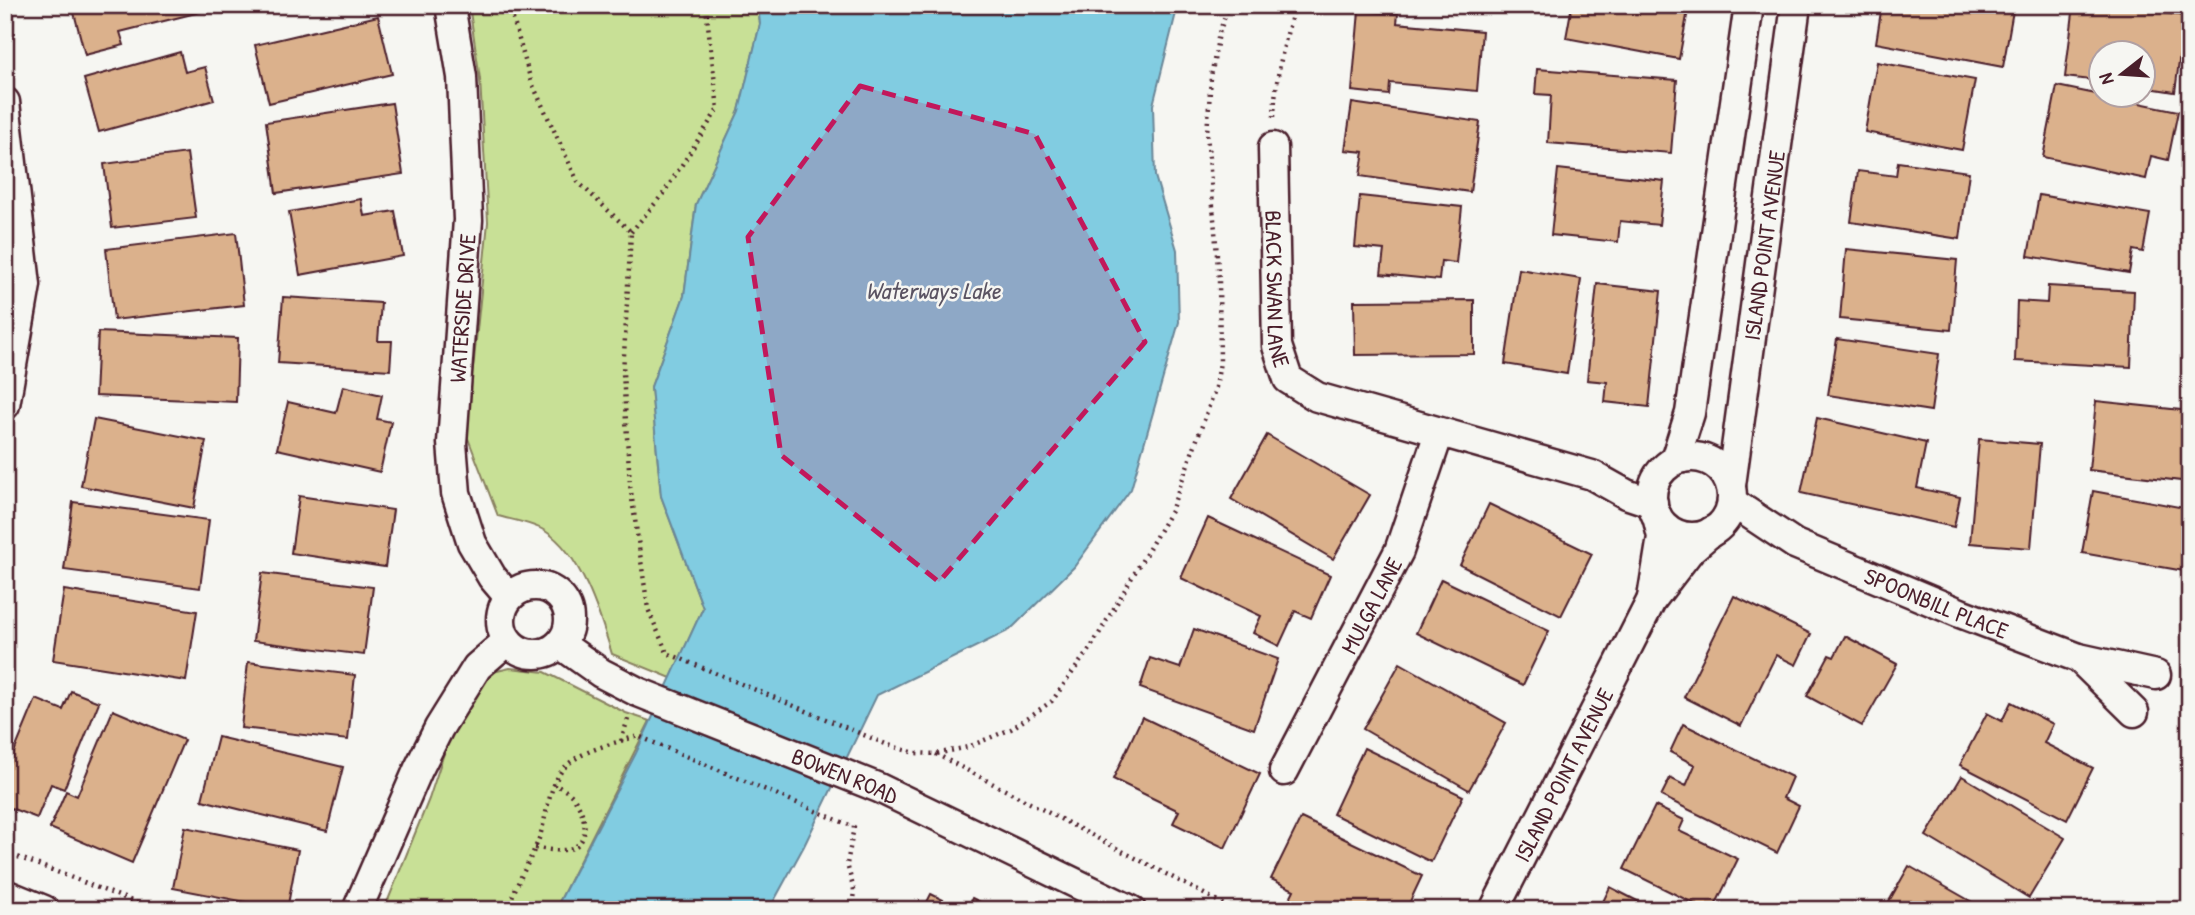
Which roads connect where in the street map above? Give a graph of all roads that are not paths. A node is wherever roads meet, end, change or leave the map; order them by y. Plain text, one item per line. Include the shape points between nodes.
1 (450, 5) edge
2 (1749, 5) edge
3 (1796, 5) edge
4 (1739, 75) junction
5 (1786, 82) junction
6 (5, 102) edge
7 (1273, 147) road end
8 (7, 388) edge
9 (1440, 433) junction
10 (1661, 489) junction
11 (1731, 494) junction
12 (1715, 529) junction
13 (1796, 544) junction
14 (509, 597) junction
15 (1651, 600) junction
16 (507, 641) junction
17 (561, 644) junction
18 (2079, 658) junction
19 (2157, 675) dead end
20 (2134, 712) dead end
21 (1284, 771) dead end
22 (5, 894) edge
23 (44, 910) edge
24 (357, 910) edge
25 (1131, 910) edge
26 (1494, 910) edge

1 - 14 street, WATERSIDE DRIVE via 462,78 468,220 452,443 456,493 472,543
2 - 4 street, ISLAND POINT AVENUE
3 - 5 street, ISLAND POINT AVENUE
4 - 5 street
4 - 10 street, ISLAND POINT AVENUE via 1690,413
5 - 11 street, ISLAND POINT AVENUE
6 - 8 street via 26,285
7 - 9 street, BLACK SWAN LANE via 1277,346 1288,379 1317,397
9 - 10 street, BLACK SWAN LANE
9 - 21 street, MULGA LANE via 1399,551
10 - 11 street via 1688,456 1715,463 1725,473
10 - 12 street via 1664,524 1682,535 1702,535
10 - 15 street, ISLAND POINT AVENUE via 1662,537
11 - 12 street via 1730,512
11 - 13 street, SPOONBILL PLACE
12 - 13 street, SPOONBILL PLACE
12 - 15 street, ISLAND POINT AVENUE via 1691,550
13 - 18 street, SPOONBILL PLACE
14 - 16 street via 500,618
14 - 17 street via 518,590 542,586 562,599 570,622
15 - 26 street, ISLAND POINT AVENUE
16 - 17 street via 523,653 535,655
16 - 24 street via 477,667 439,728
17 - 25 street, BOWEN ROAD via 634,703 879,788
18 - 19 street, SPOONBILL PLACE
18 - 20 street, SPOONBILL PLACE
22 - 23 street

